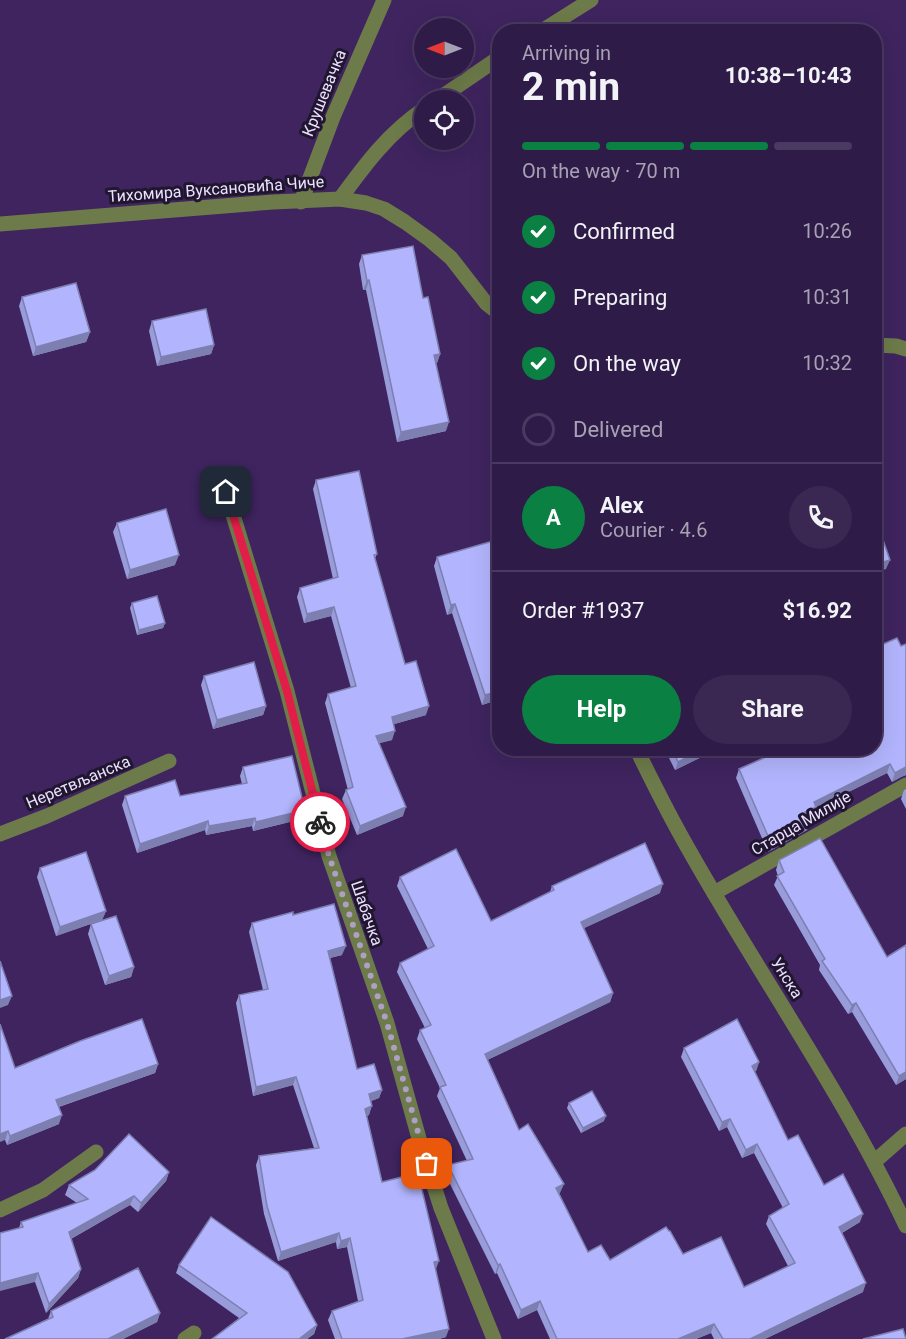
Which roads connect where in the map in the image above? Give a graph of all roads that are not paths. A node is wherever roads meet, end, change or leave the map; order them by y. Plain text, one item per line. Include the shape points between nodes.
1 (384, 0) edge
2 (591, 0) edge
3 (553, 24) edge
4 (492, 62) edge
5 (452, 90) edge
6 (414, 117) edge
7 (340, 199) junction
8 (301, 202) junction
9 (0, 224) edge
10 (492, 308) edge
11 (882, 345) edge
12 (906, 349) edge
13 (226, 492) dead end
14 (640, 756) edge
15 (169, 762) dead end
16 (906, 785) edge
17 (0, 834) edge
18 (714, 893) junction
19 (906, 1134) edge
20 (96, 1152) dead end
21 (874, 1162) junction
22 (0, 1210) edge
23 (906, 1226) edge
24 (494, 1339) edge

1 - 8 street, Крушевачка
2 - 3 street
4 - 5 street
6 - 7 street via 369,159
7 - 8 street, Тихомира Вуксановића Чиче
7 - 10 street, Тихомира Вуксановића Чиче via 384,209 405,222 451,258
8 - 9 street, Тихомира Вуксановића Чиче
11 - 12 street
13 - 24 street, Шабачка via 287,691 329,856 387,1023 441,1208
14 - 18 street, Унска
15 - 17 street, Неретвљанска
16 - 18 street, Старца Милије
18 - 21 street, Унска
19 - 21 street
20 - 22 street via 43,1190
21 - 23 street, Унска

